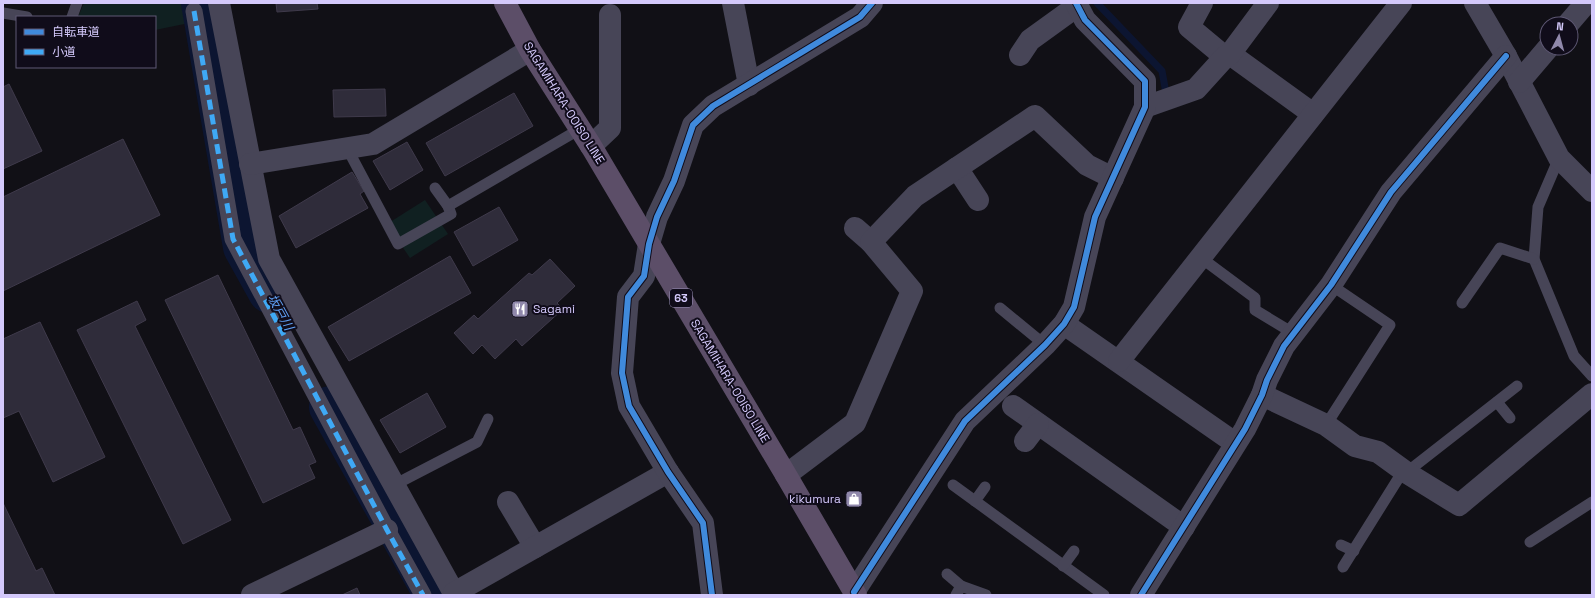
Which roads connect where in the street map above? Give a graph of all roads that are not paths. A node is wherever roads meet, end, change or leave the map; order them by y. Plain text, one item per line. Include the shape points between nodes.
1 (77, 3) edge
2 (219, 3) edge
3 (505, 3) edge
4 (733, 3) edge
5 (872, 3) edge
6 (1202, 3) edge
7 (1268, 3) edge
8 (1401, 3) edge
9 (1586, 3) edge
10 (1076, 4) edge
11 (1478, 4) edge
12 (194, 11) dead end
13 (3, 13) edge
14 (610, 15) dead end
15 (20, 16) edge
16 (72, 16) edge
17 (1575, 16) edge
18 (530, 50) junction
19 (1020, 55) dead end
20 (1227, 55) junction
21 (1506, 56) junction
22 (1541, 56) edge
23 (1518, 82) junction
24 (749, 85) junction
25 (1145, 107) junction
26 (1313, 114) junction
27 (586, 138) junction
28 (347, 148) junction
29 (1559, 158) junction
30 (250, 164) junction
31 (957, 168) junction
32 (1113, 178) junction
33 (435, 188) dead end
34 (1592, 192) edge
35 (978, 200) dead end
36 (448, 206) junction
37 (649, 244) junction
38 (1200, 257) junction
39 (1534, 259) junction
40 (1331, 285) junction
41 (1462, 303) dead end
42 (1000, 308) dead end
43 (1064, 324) junction
44 (1293, 333) junction
45 (1045, 345) junction
46 (1119, 361) junction
47 (1592, 376) edge
48 (1517, 386) dead end
49 (1592, 394) edge
50 (1262, 395) junction
51 (1498, 402) junction
52 (1013, 406) dead end
53 (1510, 418) dead end
54 (488, 419) dead end
55 (1326, 425) junction
56 (1235, 443) junction
57 (668, 472) junction
58 (1408, 473) junction
59 (786, 474) junction
60 (394, 485) junction
61 (953, 485) dead end
62 (985, 487) dead end
63 (975, 501) junction
64 (508, 502) dead end
65 (1592, 502) edge
66 (1184, 527) junction
67 (387, 530) junction
68 (1530, 542) dead end
69 (1340, 545) dead end
70 (535, 547) junction
71 (1074, 551) dead end
72 (1354, 551) junction
73 (1063, 566) junction
74 (1343, 567) dead end
75 (946, 574) dead end
76 (959, 590) edge
77 (455, 594) edge
78 (855, 594) edge
79 (252, 595) edge
80 (424, 595) edge
81 (712, 595) edge
82 (986, 595) edge
83 (1104, 595) edge
84 (1141, 595) edge

1 - 16 lane
2 - 30 street
3 - 18 main road, SAGAMIHARA-OOISO LINE / 63
4 - 24 street
5 - 24 street via 860,17
6 - 20 street via 1189,27
7 - 20 street
8 - 26 street
9 - 17 street
10 - 19 street via 1030,40
10 - 25 street via 1085,20 1145,81
11 - 21 street
12 - 67 street via 233,239
13 - 15 lane
14 - 27 street via 610,128
18 - 27 main road, SAGAMIHARA-OOISO LINE / 63
18 - 28 street via 373,144
20 - 25 street via 1196,89
20 - 26 street
21 - 23 street
21 - 40 street via 1391,192 1387,210
22 - 23 street
23 - 29 street
24 - 37 street via 713,106 693,125
25 - 32 street
26 - 38 street
27 - 36 lane
27 - 37 main road, SAGAMIHARA-OOISO LINE / 63
28 - 30 street
28 - 36 lane via 398,244 451,214
29 - 34 street
29 - 39 lane via 1538,207
30 - 60 street via 269,259
31 - 32 street via 1035,116 1087,165
31 - 35 street
31 - 59 street via 863,235 912,291 855,423
32 - 43 street via 1096,217 1074,307
33 - 36 lane
37 - 57 street via 644,276 628,297 622,373 629,406
37 - 59 main road, SAGAMIHARA-OOISO LINE / 63
38 - 44 lane via 1255,298 1255,310
38 - 46 street
39 - 41 lane via 1500,248
39 - 47 lane via 1574,356
40 - 44 street
40 - 55 lane via 1390,325
42 - 45 lane
43 - 45 street
43 - 46 street
44 - 50 street via 1284,346
45 - 78 street via 965,421
46 - 56 street
48 - 51 lane
49 - 58 street via 1459,505
50 - 55 street
50 - 56 street
51 - 53 lane
51 - 58 lane
52 - 66 street via 1031,432 1105,483
54 - 60 lane via 477,442
55 - 58 street via 1355,446 1378,452
56 - 66 street
57 - 70 street
57 - 81 street via 703,523
58 - 72 lane via 1398,479
59 - 78 main road, SAGAMIHARA-OOISO LINE / 63
60 - 77 street
61 - 63 lane
62 - 63 lane
63 - 73 lane
64 - 70 street
65 - 68 lane
66 - 84 street
67 - 79 street
67 - 80 street
69 - 72 lane
70 - 77 street
71 - 73 lane
72 - 74 lane
73 - 83 lane
75 - 76 lane
76 - 82 lane

